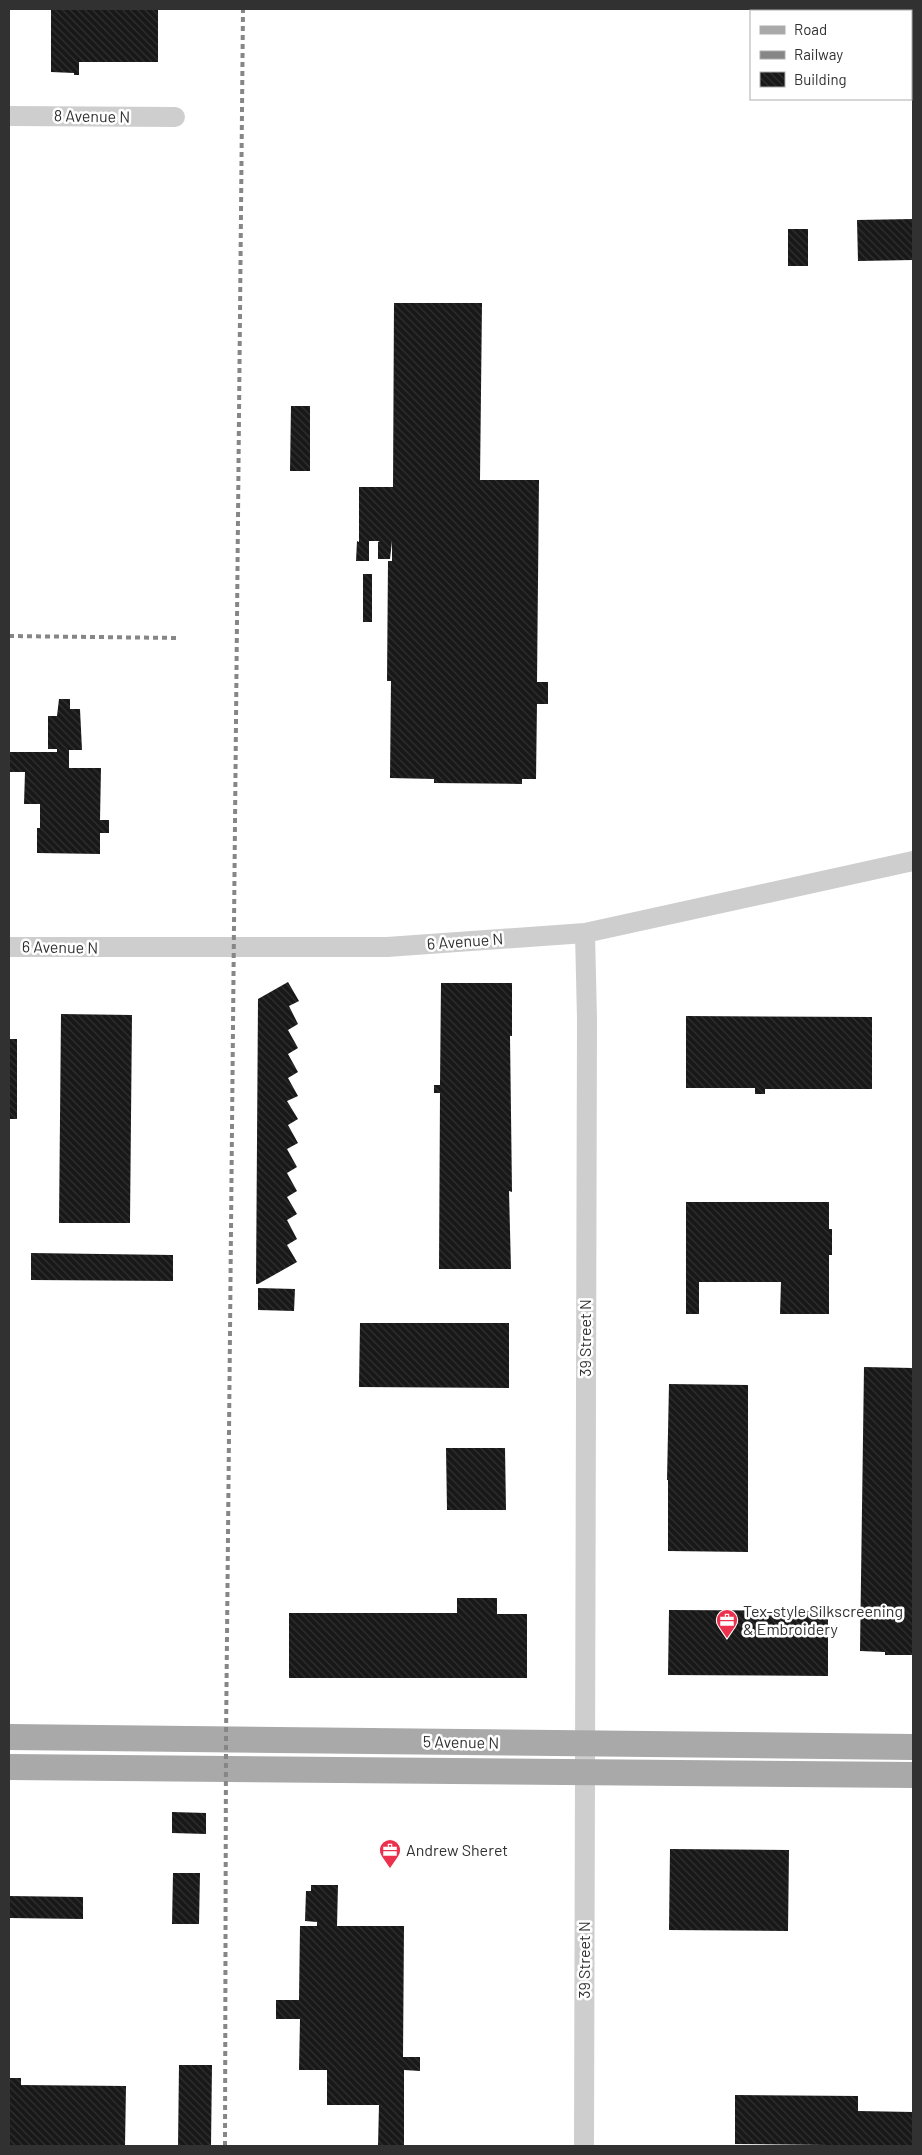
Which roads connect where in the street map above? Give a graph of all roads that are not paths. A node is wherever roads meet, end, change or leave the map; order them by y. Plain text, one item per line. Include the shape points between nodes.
1 (9, 116) edge
2 (175, 117) dead end
3 (913, 861) edge
4 (585, 933) junction
5 (9, 947) edge
6 (9, 1738) edge
7 (584, 1744) junction
8 (913, 1747) edge
9 (9, 1767) edge
10 (584, 1773) junction
11 (913, 1775) edge
12 (584, 2146) edge

1 - 2 street, 8 Avenue N
3 - 4 street, 6 Avenue N
4 - 5 street, 6 Avenue N via 387,947
4 - 7 street, 39 Street N via 588,1019
6 - 7 main road, 5 Avenue N
7 - 8 main road, 5 Avenue N
7 - 10 street, 39 Street N
9 - 10 main road, 5 Avenue N
10 - 11 main road, 5 Avenue N
10 - 12 street, 39 Street N

